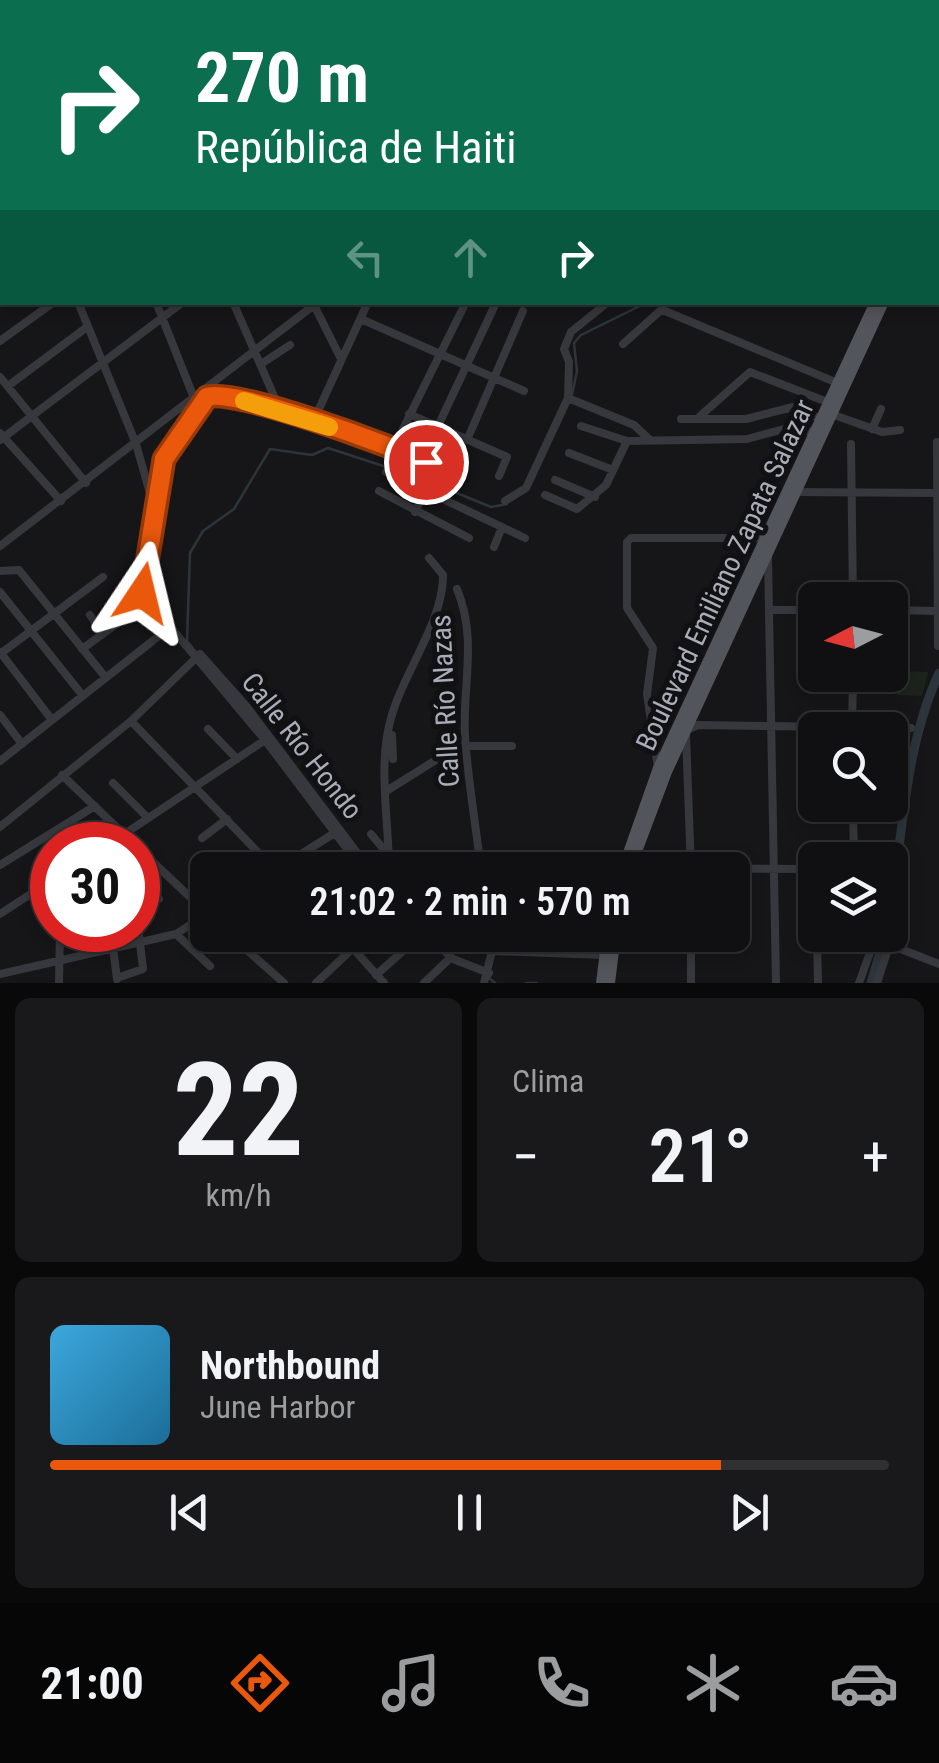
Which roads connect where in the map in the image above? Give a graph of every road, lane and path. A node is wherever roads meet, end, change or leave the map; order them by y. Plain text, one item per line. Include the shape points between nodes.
1 (50, 305) edge
2 (79, 305) edge
3 (157, 305) edge
4 (179, 305) edge
5 (233, 305) edge
6 (313, 305) edge
7 (316, 305) edge
8 (367, 305) edge
9 (464, 305) edge
10 (495, 305) edge
11 (604, 305) edge
12 (874, 305) edge
13 (883, 305) edge
14 (523, 311) dead end
15 (163, 318) junction
16 (360, 319) junction
17 (87, 327) junction
18 (0, 340) edge
19 (623, 344) dead end
20 (290, 345) dead end
21 (256, 351) junction
22 (440, 353) junction
23 (340, 357) junction
24 (102, 362) junction
25 (261, 364) junction
26 (469, 365) junction
27 (0, 377) edge
28 (496, 378) junction
29 (840, 384) junction
30 (8, 386) junction
31 (524, 391) dead end
32 (210, 392) junction
33 (194, 398) junction
34 (568, 398) junction
35 (862, 410) dead end
36 (882, 410) dead end
37 (281, 412) junction
38 (829, 413) junction
39 (410, 414) junction
40 (32, 416) junction
41 (700, 416) junction
42 (680, 420) dead end
43 (312, 422) junction
44 (856, 422) junction
45 (438, 426) junction
46 (581, 426) dead end
47 (872, 429) junction
48 (900, 430) dead end
49 (816, 432) junction
50 (1, 437) edge
51 (466, 440) junction
52 (650, 440) junction
53 (627, 441) junction
54 (937, 442) edge
55 (136, 444) junction
56 (851, 444) dead end
57 (391, 446) junction
58 (569, 453) dead end
59 (164, 459) junction
60 (388, 460) dead end
61 (613, 470) junction
62 (386, 472) dead end
63 (499, 476) dead end
64 (554, 480) dead end
65 (146, 481) junction
66 (86, 483) junction
67 (424, 487) junction
68 (379, 491) dead end
69 (794, 492) junction
70 (851, 492) junction
71 (938, 493) edge
72 (545, 495) dead end
73 (595, 497) junction
74 (61, 501) junction
75 (505, 501) dead end
76 (155, 511) junction
77 (415, 512) junction
78 (0, 527) edge
79 (502, 527) junction
80 (9, 538) junction
81 (469, 538) dead end
82 (525, 538) dead end
83 (767, 538) junction
84 (0, 546) edge
85 (494, 547) dead end
86 (768, 557) junction
87 (429, 558) dead end
88 (0, 570) edge
89 (103, 577) dead end
90 (854, 582) edge
91 (458, 589) dead end
92 (0, 592) edge
93 (9, 601) junction
94 (147, 602) junction
95 (0, 608) edge
96 (770, 610) junction
97 (798, 610) edge
98 (908, 610) edge
99 (938, 611) edge
100 (55, 613) junction
101 (90, 615) dead end
102 (169, 628) junction
103 (32, 630) junction
104 (102, 633) junction
105 (938, 646) edge
106 (82, 649) junction
107 (0, 653) edge
108 (198, 656) junction
109 (106, 678) junction
110 (83, 696) junction
111 (403, 697) dead end
112 (0, 715) edge
113 (52, 720) junction
114 (131, 721) junction
115 (771, 726) junction
116 (798, 727) edge
117 (908, 728) edge
118 (911, 728) dead end
119 (208, 729) dead end
120 (681, 735) junction
121 (265, 740) junction
122 (22, 744) junction
123 (466, 746) junction
124 (512, 746) dead end
125 (391, 753) junction
126 (439, 758) dead end
127 (237, 759) junction
128 (0, 761) edge
129 (658, 768) junction
130 (62, 775) junction
131 (113, 783) dead end
132 (196, 788) junction
133 (388, 790) junction
134 (95, 806) junction
135 (148, 818) junction
136 (226, 819) junction
137 (109, 822) edge
138 (144, 822) edge
139 (0, 827) edge
140 (333, 834) junction
141 (371, 834) dead end
142 (202, 838) dead end
143 (258, 852) edge
144 (304, 852) edge
145 (350, 852) edge
146 (354, 852) edge
147 (387, 852) edge
148 (388, 852) edge
149 (479, 852) edge
150 (633, 852) edge
151 (635, 852) edge
152 (690, 852) edge
153 (0, 865) edge
154 (750, 868) edge
155 (773, 868) junction
156 (160, 869) edge
157 (798, 869) edge
158 (30, 894) edge
159 (190, 897) edge
160 (0, 914) edge
161 (190, 925) edge
162 (176, 934) junction
163 (160, 937) edge
164 (60, 952) edge
165 (95, 952) edge
166 (114, 952) edge
167 (140, 952) edge
168 (249, 952) edge
169 (350, 952) edge
170 (357, 952) edge
171 (404, 952) edge
172 (444, 952) edge
173 (548, 952) edge
174 (614, 952) edge
175 (691, 952) edge
176 (818, 952) edge
177 (875, 952) edge
178 (880, 952) edge
179 (908, 952) edge
180 (604, 954) joint
181 (60, 960) junction
182 (447, 961) dead end
183 (939, 964) edge
184 (210, 966) dead end
185 (0, 974) edge
186 (376, 975) junction
187 (486, 976) edge
188 (118, 980) edge
189 (60, 983) edge
190 (284, 983) edge
191 (316, 983) edge
192 (384, 983) edge
193 (424, 983) edge
194 (601, 983) edge
195 (610, 983) edge
196 (692, 983) edge
197 (776, 983) edge
198 (818, 983) edge
199 (859, 983) edge
200 (877, 983) edge

1 - 18 street
2 - 17 street
3 - 15 street
4 - 15 street
5 - 21 street
6 - 21 street
7 - 23 street
8 - 16 street
9 - 22 street
10 - 26 street
11 - 34 street via 570,332 564,348
12 - 29 main road, Boulevard Emiliano Zapata Salazar
13 - 38 main road, Boulevard Emiliano Zapata Salazar
14 - 28 street
15 - 24 street
15 - 33 street
16 - 22 street
16 - 23 street
17 - 24 street
17 - 30 street
19 - 29 street via 660,310
20 - 25 street
21 - 25 street
21 - 32 street
22 - 26 street
22 - 39 street
23 - 43 street
24 - 40 street
24 - 55 street
25 - 37 street
26 - 28 street
26 - 45 street
27 - 30 street
28 - 31 street
28 - 51 street
29 - 38 main road, Boulevard Emiliano Zapata Salazar
30 - 40 street
32 - 33 street
32 - 37 street
32 - 59 street
33 - 55 street
34 - 52 street via 634,425
34 - 75 street via 526,488
35 - 44 street
36 - 47 street
37 - 43 street
38 - 41 street via 793,407 746,419
38 - 41 street via 750,372
38 - 44 street
38 - 49 main road, Boulevard Emiliano Zapata Salazar
38 - 69 main road, Boulevard Emiliano Zapata Salazar
39 - 45 street
39 - 57 street
40 - 50 street
40 - 66 street
41 - 42 street
43 - 57 street
44 - 47 street
45 - 51 street
46 - 53 street
47 - 48 street
49 - 52 street
49 - 69 main road, Boulevard Emiliano Zapata Salazar
50 - 74 street
51 - 63 street via 506,457
52 - 53 street
53 - 61 street
54 - 71 street
55 - 65 street
55 - 66 street
56 - 70 street
57 - 60 street
57 - 67 street via 425,467
58 - 61 street
59 - 65 street
59 - 76 street
61 - 73 street
62 - 67 street
64 - 73 street
65 - 76 street
66 - 74 street
67 - 77 street
67 - 79 street
68 - 77 street
69 - 70 street
69 - 83 main road, Boulevard Emiliano Zapata Salazar
69 - 86 main road, Boulevard Emiliano Zapata Salazar
70 - 71 street
70 - 90 street
71 - 99 street
72 - 73 street via 578,509
74 - 80 street
76 - 94 street via 140,586
77 - 81 street
78 - 80 street
79 - 82 street
79 - 85 street
80 - 84 street
83 - 120 main road, Boulevard Emiliano Zapata Salazar via 686,708
83 - 129 street via 628,542 627,608 652,648 648,694
86 - 96 street
86 - 120 main road, Boulevard Emiliano Zapata Salazar
87 - 125 street via 441,569 442,588 398,696
88 - 100 street via 19,570
89 - 100 street
91 - 123 street, Calle Río Nazas via 468,613 470,652
92 - 93 street
93 - 95 street
93 - 103 street
94 - 102 street
94 - 104 street
96 - 97 street
96 - 115 street
98 - 99 street
99 - 105 street
100 - 103 street
100 - 106 street
101 - 104 street
102 - 108 street
102 - 109 street
103 - 107 street
103 - 110 street
104 - 106 street
106 - 109 street
107 - 113 street
108 - 114 street
108 - 121 street, Calle Río Hondo
108 - 146 street, Calle Río Hondo via 247,707
109 - 110 street
110 - 113 street
111 - 125 street
112 - 122 street
113 - 122 street
114 - 130 street
114 - 132 street
115 - 116 street
115 - 120 street via 696,725
115 - 155 street
117 - 118 street
119 - 127 street
120 - 129 main road, Boulevard Emiliano Zapata Salazar
120 - 151 main road, Boulevard Emiliano Zapata Salazar
120 - 152 street
121 - 127 street
121 - 140 street, Calle Río Hondo
122 - 128 street
123 - 124 street
123 - 149 street, Calle Río Nazas
125 - 133 street
126 - 133 street
127 - 132 street
129 - 150 main road, Boulevard Emiliano Zapata Salazar
130 - 134 street
130 - 139 street
131 - 135 street
132 - 135 street
132 - 136 street
133 - 148 street
134 - 137 street
134 - 153 street
135 - 138 street
136 - 142 street
136 - 143 street
140 - 144 street
140 - 145 street, Calle Río Hondo
141 - 147 street
154 - 155 street
155 - 157 street
155 - 197 street
156 - 159 street
158 - 160 street
161 - 162 street
162 - 163 street
162 - 184 street
164 - 181 street
165 - 181 street
166 - 188 street
167 - 188 street via 142,972
168 - 190 street
169 - 191 street
170 - 186 street
171 - 186 street
172 - 187 street
173 - 180 street
174 - 195 main road
175 - 196 street
176 - 198 street
177 - 199 street
178 - 200 street
179 - 183 street
180 - 194 main road
181 - 185 street
181 - 189 street
182 - 193 street
186 - 192 street

